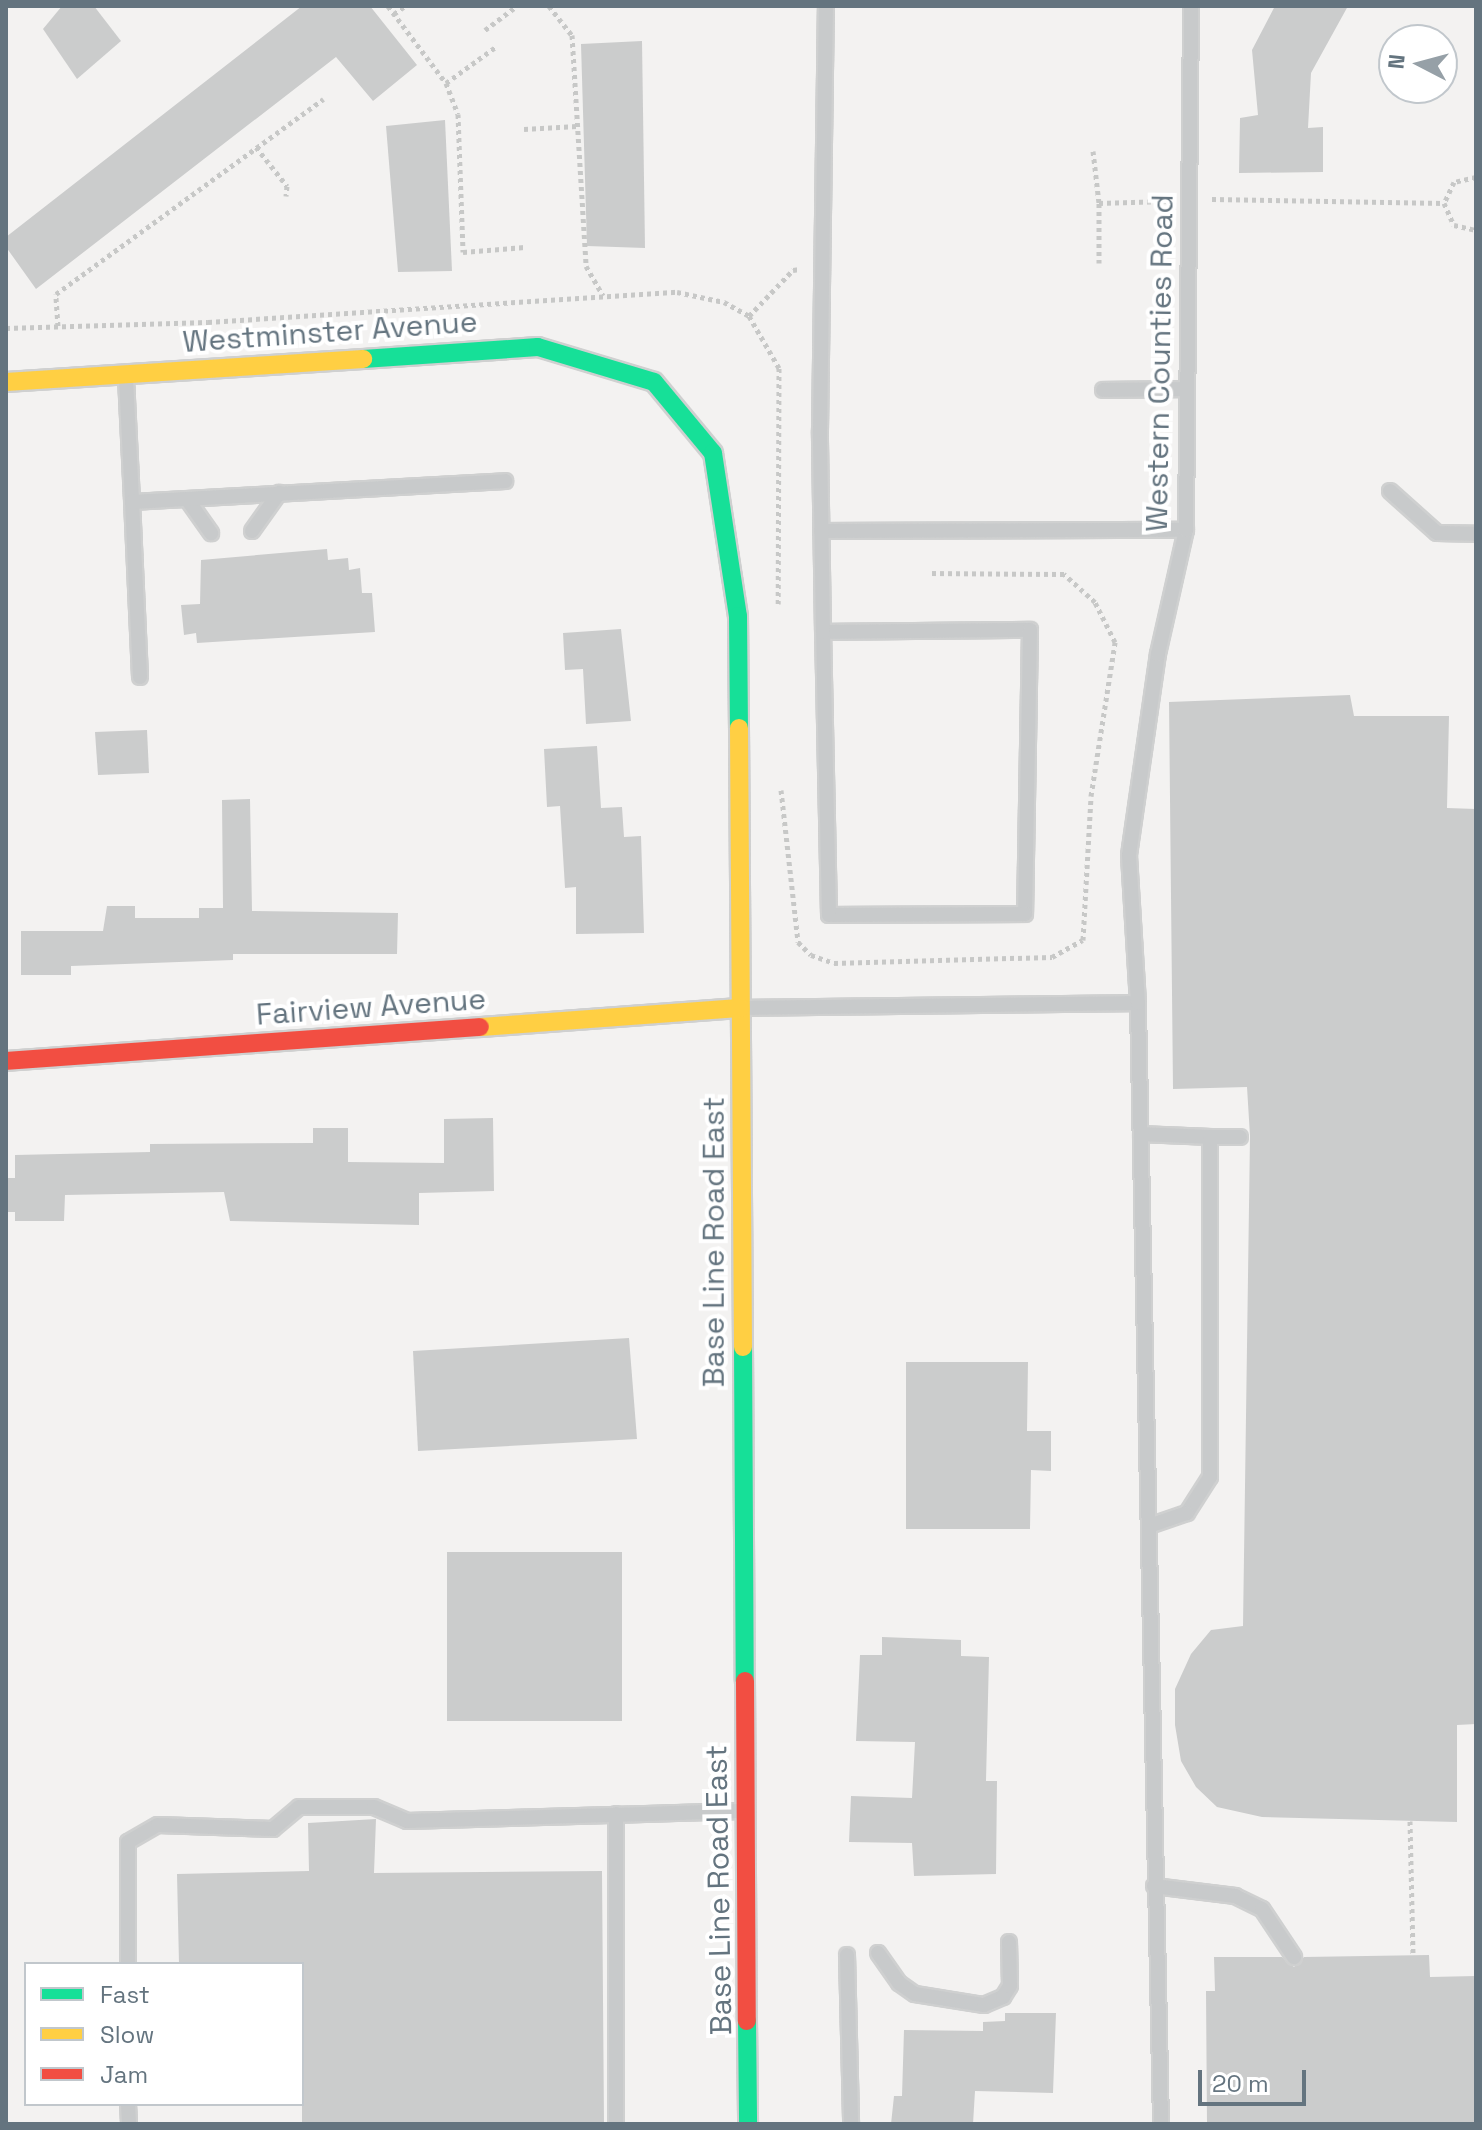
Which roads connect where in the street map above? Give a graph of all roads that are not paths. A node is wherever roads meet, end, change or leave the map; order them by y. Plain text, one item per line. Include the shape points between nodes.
1 (826, 6) edge
2 (1191, 6) edge
3 (126, 374) junction
4 (6, 382) edge
5 (654, 382) joint
6 (1187, 389) junction
7 (1103, 390) dead end
8 (505, 481) dead end
9 (1390, 491) dead end
10 (279, 493) junction
11 (187, 499) junction
12 (132, 502) junction
13 (1186, 530) junction
14 (252, 531) dead end
15 (821, 531) junction
16 (211, 533) dead end
17 (1476, 534) edge
18 (823, 632) junction
19 (140, 677) dead end
20 (1138, 1003) junction
21 (740, 1008) junction
22 (6, 1061) edge
23 (1141, 1134) junction
24 (1210, 1137) junction
25 (1240, 1137) dead end
26 (1150, 1526) junction
27 (746, 1811) junction
28 (616, 1814) junction
29 (1154, 1886) junction
30 (1009, 1942) dead end
31 (878, 1953) dead end
32 (847, 1955) dead end
33 (1294, 1957) dead end
34 (128, 1962) edge
35 (616, 2124) edge
36 (748, 2124) edge
37 (851, 2124) edge
38 (1161, 2124) edge

1 - 15 lane
2 - 6 lane, Western Counties Road
3 - 4 street, Westminster Avenue
3 - 5 street, Westminster Avenue via 538,347
3 - 12 lane
5 - 21 street, Base Line Road East via 713,453 738,616
6 - 7 lane
6 - 13 lane, Western Counties Road
8 - 10 lane
9 - 17 lane via 1437,533
10 - 11 lane
10 - 14 lane
11 - 12 lane
11 - 16 lane
12 - 19 lane
13 - 15 lane
13 - 20 lane, Western Counties Road via 1158,654 1129,855
15 - 18 lane
18 - 18 lane via 829,915 1025,914 1030,630
20 - 21 lane
20 - 23 lane, Western Counties Road
21 - 22 street, Fairview Avenue
21 - 27 street, Base Line Road East
23 - 24 lane
23 - 26 lane, Western Counties Road
24 - 25 lane
24 - 26 lane via 1210,1477 1187,1513
26 - 29 lane, Western Counties Road
27 - 28 lane
27 - 36 street, Base Line Road East
28 - 34 lane via 407,1821 374,1807 299,1807 273,1829 158,1825 128,1842
28 - 35 lane
29 - 33 lane via 1235,1896 1262,1909
29 - 38 lane, Western Counties Road
30 - 31 lane via 1010,1986 1003,1997 984,2005 915,1994 899,1983
32 - 37 lane

